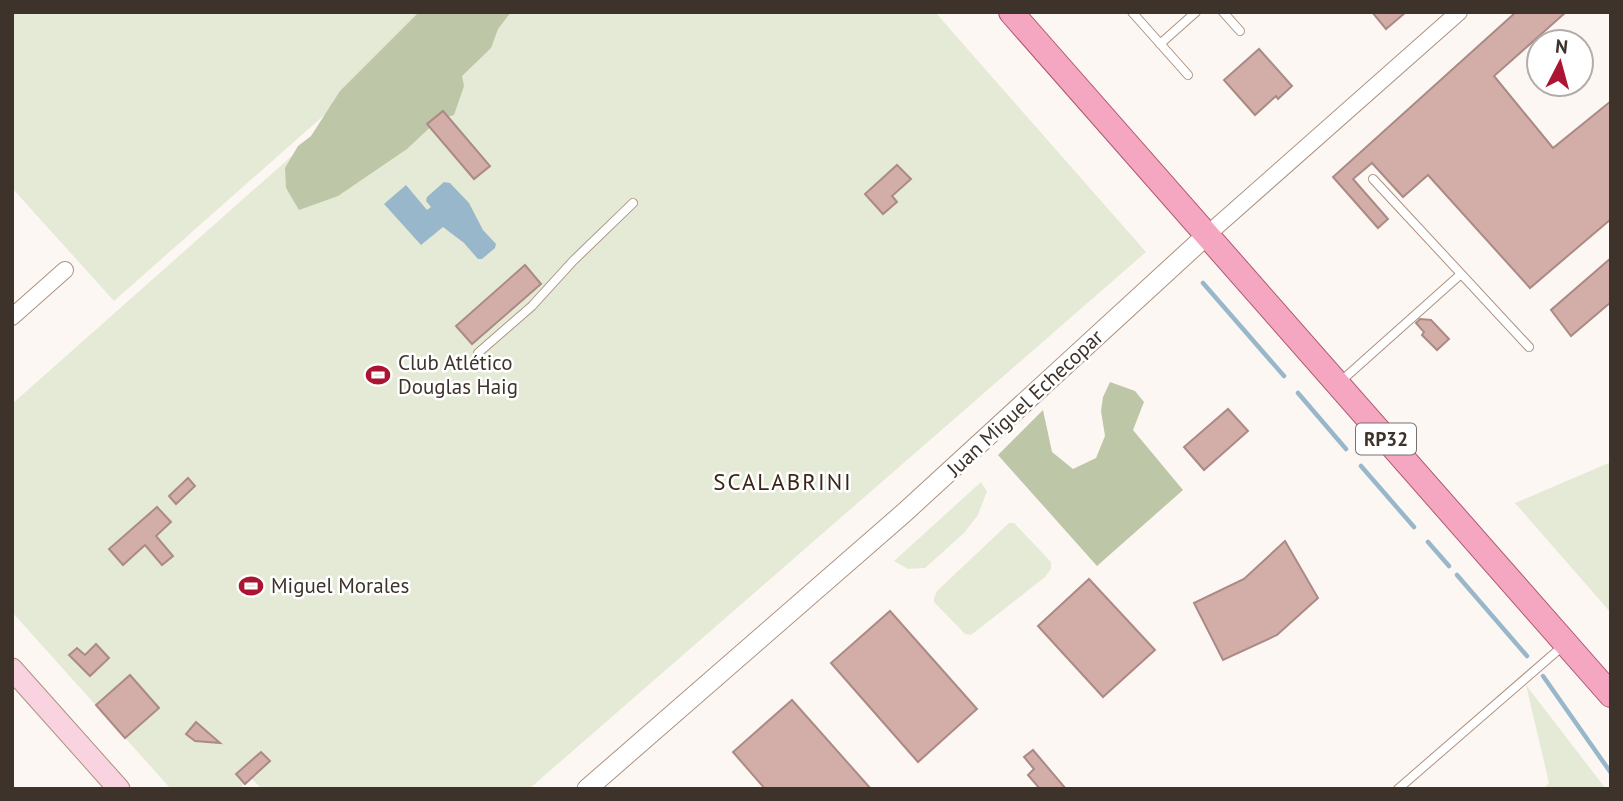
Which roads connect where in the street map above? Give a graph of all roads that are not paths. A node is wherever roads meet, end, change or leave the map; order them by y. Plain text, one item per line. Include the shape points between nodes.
1 (1011, 12) edge
2 (1132, 12) edge
3 (1196, 12) edge
4 (1223, 12) edge
5 (1459, 12) edge
6 (1240, 31) dead end
7 (1160, 44) junction
8 (1188, 75) dead end
9 (1373, 179) dead end
10 (633, 203) dead end
11 (1208, 234) junction
12 (65, 270) dead end
13 (1461, 274) junction
14 (12, 317) edge
15 (1530, 347) dead end
16 (478, 353) dead end
17 (1338, 384) junction
18 (1566, 643) junction
19 (12, 669) edge
20 (1611, 695) edge
21 (119, 789) edge
22 (586, 789) edge
23 (1398, 789) edge

1 - 11 main road, RP32
2 - 7 lane
3 - 7 lane
4 - 6 lane
5 - 11 street, Juan Miguel Echecopar
7 - 8 lane
9 - 13 lane
10 - 16 lane via 532,306
11 - 17 main road, RP32
11 - 22 street, Juan Miguel Echecopar via 905,512
12 - 14 street
13 - 15 lane
13 - 17 lane
17 - 18 main road, RP32
18 - 20 main road, RP32
18 - 23 lane
19 - 21 main road

